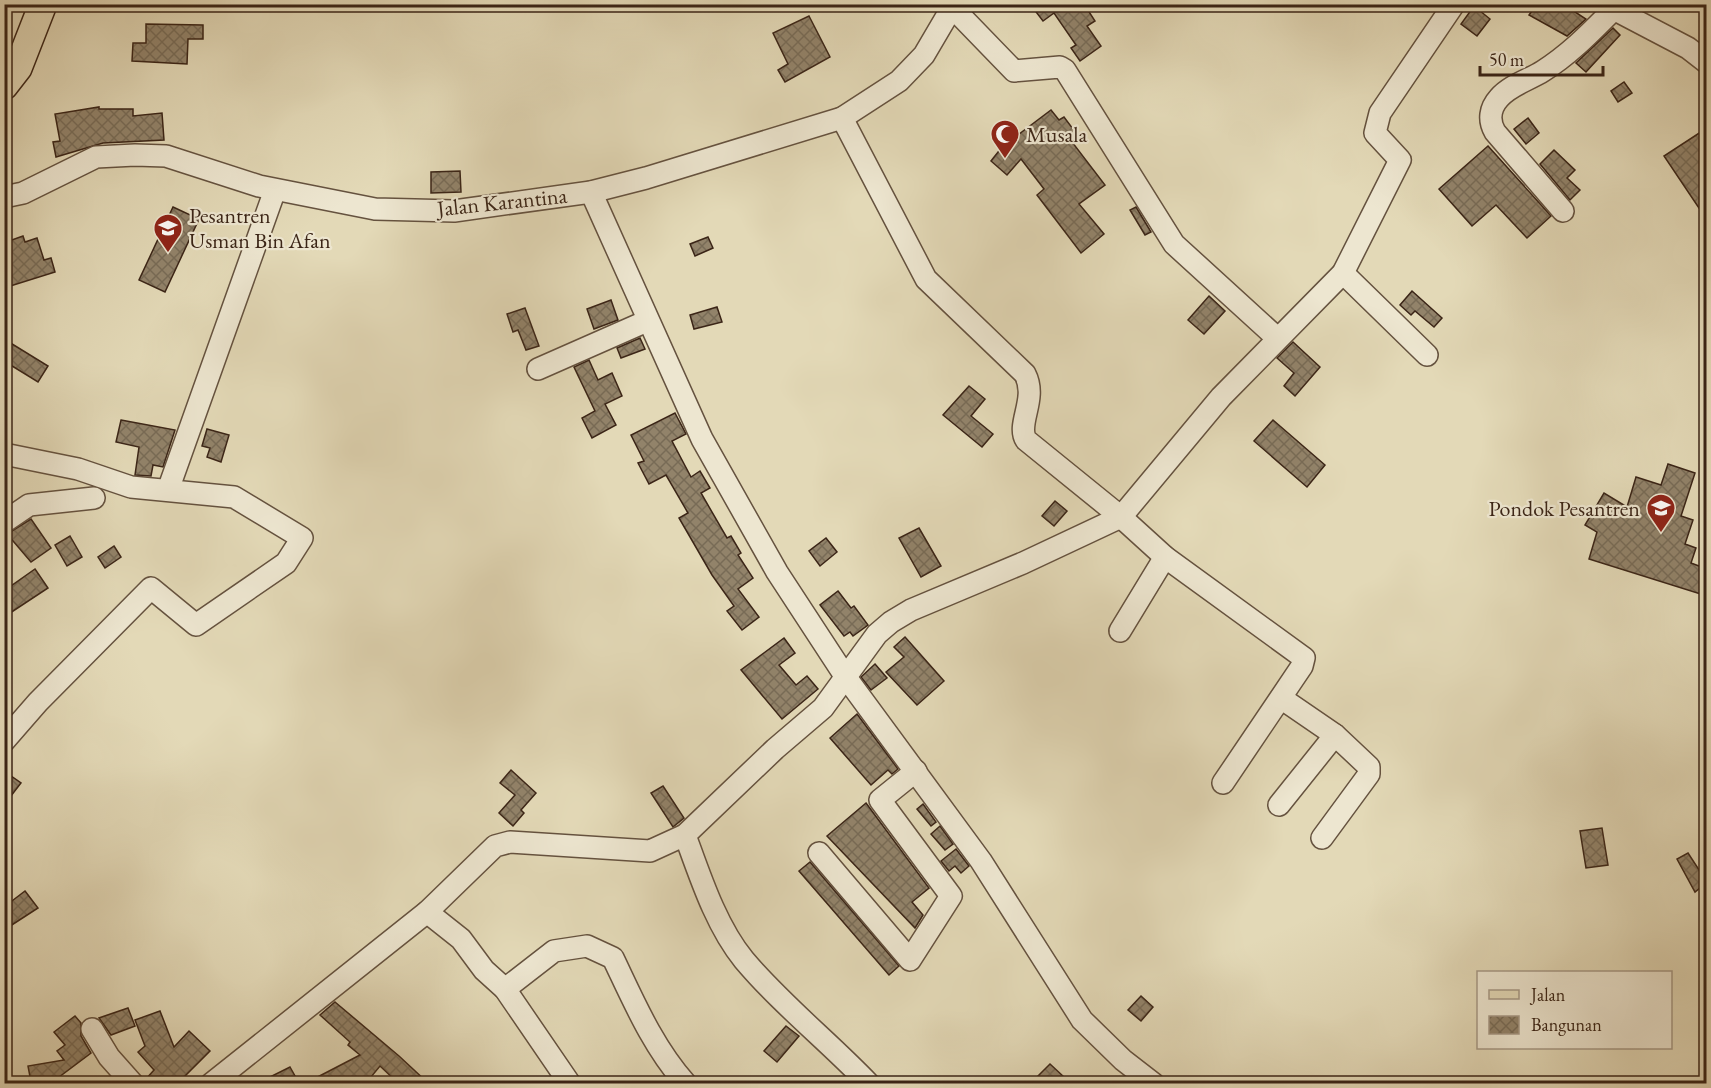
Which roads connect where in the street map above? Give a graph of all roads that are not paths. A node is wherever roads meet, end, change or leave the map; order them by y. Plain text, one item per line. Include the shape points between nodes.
1 (43, 4) edge
2 (1454, 4) edge
3 (953, 6) edge
4 (1609, 7) edge
5 (1707, 62) edge
6 (4, 86) edge
7 (842, 118) junction
8 (275, 190) junction
9 (591, 192) junction
10 (4, 197) edge
11 (1563, 210) dead end
12 (1343, 273) junction
13 (647, 321) junction
14 (1277, 338) junction
15 (1426, 355) dead end
16 (538, 369) dead end
17 (4, 454) edge
18 (168, 490) junction
19 (94, 498) dead end
20 (1121, 517) junction
21 (4, 522) edge
22 (1165, 557) junction
23 (1120, 631) dead end
24 (845, 676) junction
25 (1281, 698) junction
26 (1335, 735) junction
27 (4, 741) edge
28 (916, 771) junction
29 (1223, 783) dead end
30 (1279, 805) dead end
31 (685, 835) junction
32 (1322, 838) dead end
33 (819, 853) dead end
34 (427, 912) junction
35 (505, 989) junction
36 (92, 1029) dead end
37 (133, 1083) edge
38 (211, 1083) edge
39 (570, 1083) edge
40 (686, 1083) edge
41 (869, 1083) edge
42 (1154, 1083) edge

1 - 6 main road via 18,68
2 - 12 street via 1380,113 1375,133 1400,160
3 - 7 street, Jalan Karantina via 924,54 899,81
3 - 14 street via 1014,71 1065,70 1174,244
4 - 5 street
4 - 11 street via 1578,45 1542,72 1505,92 1491,115 1495,132
7 - 9 street, Jalan Karantina
7 - 20 street via 926,279 1025,374 1031,388 1023,433 1026,440
8 - 9 street, Jalan Karantina via 375,209 454,211
8 - 10 street, Jalan Karantina via 166,156 135,155 96,157 23,193
8 - 18 street
9 - 13 street
12 - 14 street
12 - 15 street
13 - 16 street
13 - 24 street via 737,505
14 - 20 street via 1187,435
17 - 18 street via 78,469 131,486
18 - 27 street via 234,497 302,538 286,563 196,626 151,588
19 - 21 street via 29,505
20 - 22 street
20 - 24 street via 911,610 877,634
22 - 23 street
22 - 25 street via 1304,658
24 - 28 street
24 - 31 street via 823,708
25 - 26 street
25 - 29 street
26 - 30 street
26 - 32 street via 1367,763 1369,774
28 - 33 street via 880,800 951,897 910,960
28 - 42 street via 981,861 1083,1020 1123,1060
31 - 34 street via 650,851 502,842
31 - 41 street via 709,900 743,959
34 - 35 street via 461,939 484,970
34 - 38 street
35 - 39 street
35 - 40 street via 554,951 587,946 613,957 668,1064
36 - 37 street via 109,1057

